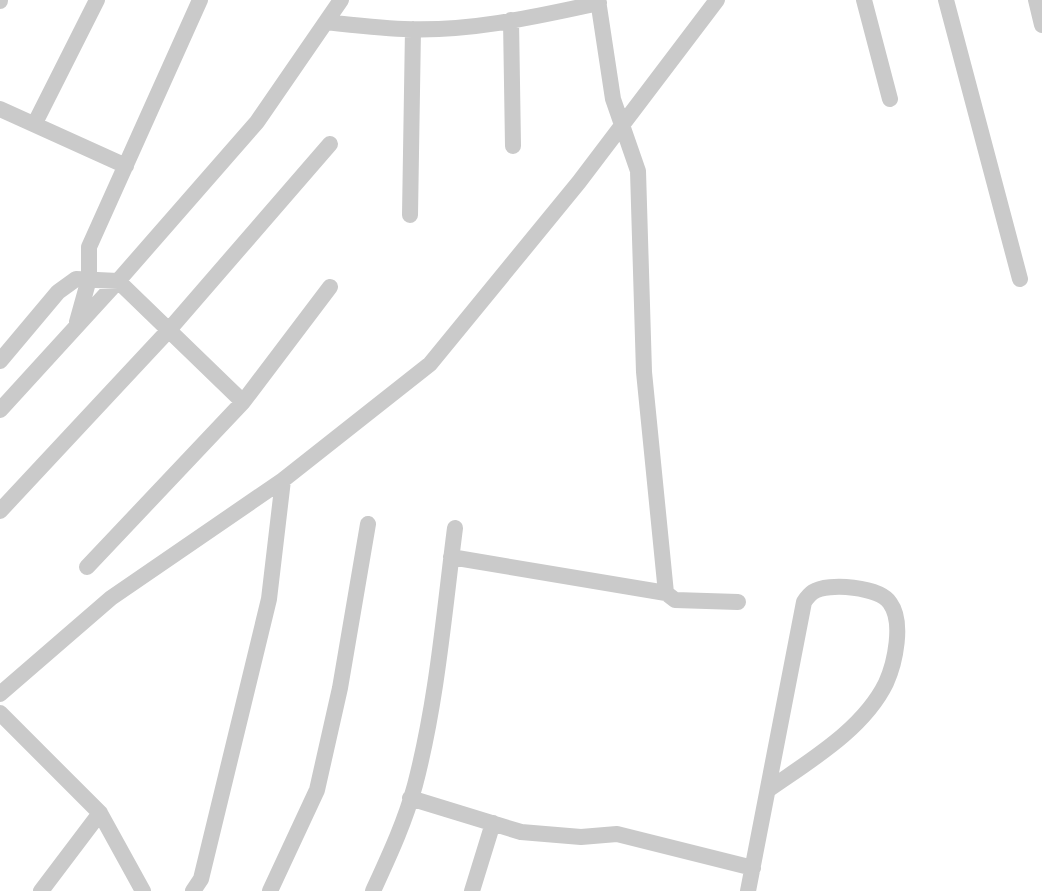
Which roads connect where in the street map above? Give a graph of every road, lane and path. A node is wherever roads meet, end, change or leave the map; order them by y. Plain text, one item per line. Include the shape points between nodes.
1 (97, 0) edge
2 (200, 0) edge
3 (341, 0) edge
4 (717, 0) edge
5 (864, 0) edge
6 (946, 0) edge
7 (1036, 0) edge
8 (598, 2) edge
9 (511, 20) junction
10 (326, 22) junction
11 (1042, 25) edge
12 (413, 29) junction
13 (890, 99) dead end
14 (0, 109) edge
15 (35, 123) junction
16 (623, 125) junction
17 (330, 144) dead end
18 (513, 146) dead end
19 (126, 166) junction
20 (410, 215) dead end
21 (89, 279) junction
22 (1020, 279) dead end
23 (118, 282) junction
24 (330, 287) dead end
25 (77, 323) junction
26 (168, 331) junction
27 (0, 361) edge
28 (243, 402) junction
29 (0, 410) edge
30 (283, 480) junction
31 (0, 511) edge
32 (368, 524) dead end
33 (455, 528) dead end
34 (451, 557) junction
35 (87, 567) dead end
36 (666, 593) junction
37 (738, 602) dead end
38 (0, 694) edge
39 (0, 713) edge
40 (768, 790) junction
41 (410, 798) junction
42 (100, 813) junction
43 (493, 823) junction
44 (753, 868) junction
45 (41, 891) edge
46 (143, 891) edge
47 (194, 891) edge
48 (270, 891) edge
49 (373, 891) edge
50 (471, 891) edge
51 (748, 891) edge

1 - 15 street
2 - 19 street
3 - 10 street
4 - 16 street
5 - 13 street
6 - 22 street
7 - 11 street
8 - 9 street
8 - 16 street via 613,99
9 - 12 street
9 - 18 street
10 - 12 street
10 - 23 street via 257,122
12 - 20 street
14 - 15 street
15 - 19 street
16 - 30 street via 430,364
16 - 36 street via 638,171 644,372
17 - 26 street
19 - 21 street via 89,247
21 - 23 street
21 - 25 street
21 - 27 street via 76,279 58,292
23 - 25 street
23 - 26 street
24 - 28 street
25 - 29 street
26 - 28 street
26 - 31 street
28 - 35 street
30 - 38 street via 111,598
30 - 47 street via 269,599 201,879
32 - 48 street via 340,688 317,790
33 - 34 street
34 - 36 street
34 - 41 street via 433,696
36 - 37 street via 675,600
39 - 42 street
40 - 40 street via 838,739 864,714 886,684 895,654 896,621 890,601 880,593 833,587 814,591 804,602
40 - 44 street
41 - 43 street
41 - 49 street
42 - 45 street
42 - 46 street
43 - 44 street via 521,832 581,837 617,834
43 - 50 street
44 - 51 street

